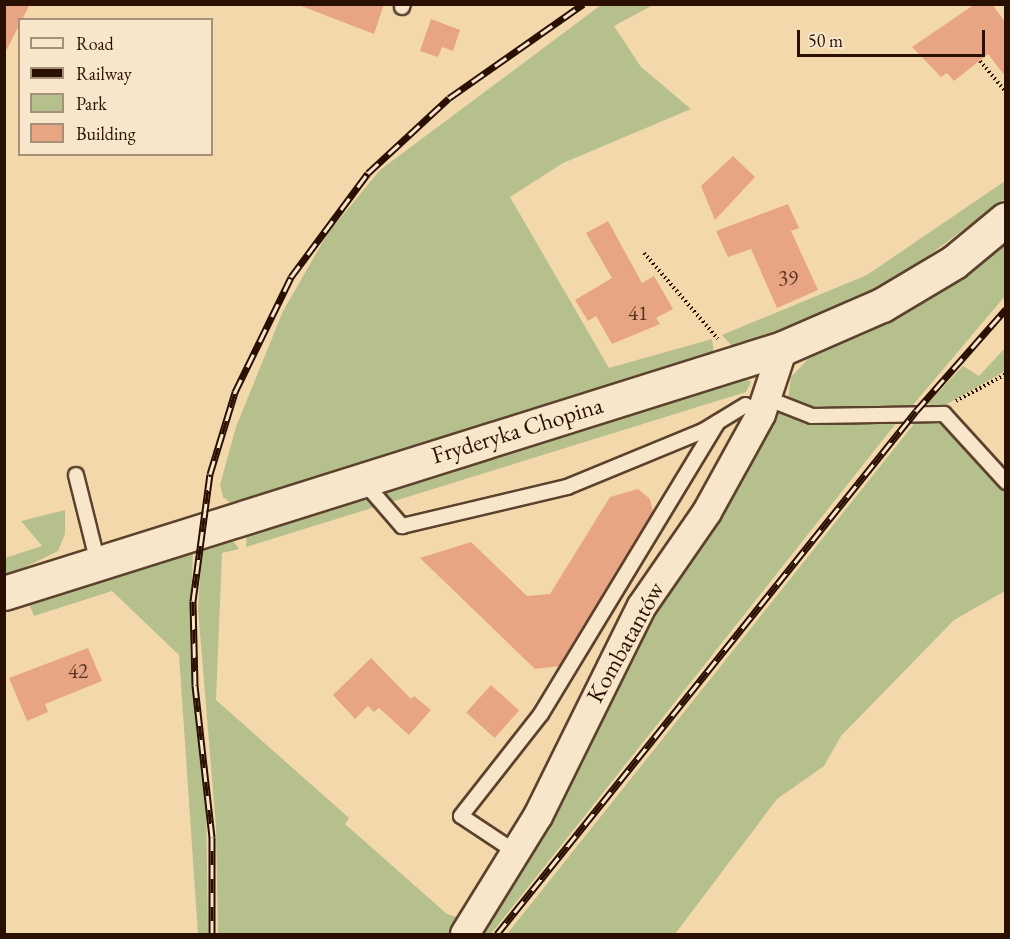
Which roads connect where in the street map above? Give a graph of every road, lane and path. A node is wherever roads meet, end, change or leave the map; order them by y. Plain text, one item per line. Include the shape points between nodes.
1 (980, 61) dead end
2 (1005, 92) edge
3 (1005, 219) edge
4 (644, 253) dead end
5 (706, 324) dead end
6 (783, 348) junction
7 (1005, 374) edge
8 (756, 401) junction
9 (937, 412) junction
10 (718, 422) junction
11 (76, 475) dead end
12 (361, 480) junction
13 (1005, 483) edge
14 (98, 564) junction
15 (4, 593) edge
16 (517, 853) junction
17 (465, 934) edge

1 - 2 path
3 - 6 street, Fryderyka Chopina via 954,262 882,305
4 - 5 path
6 - 8 street, Kombatantów
6 - 12 street, Fryderyka Chopina
7 - 9 path
8 - 9 lane via 821,417
8 - 10 lane
8 - 16 street, Kombatantów via 706,512 642,606
9 - 13 lane via 959,425 974,452
10 - 12 lane via 567,487 402,525
10 - 16 lane via 541,714 461,816
11 - 14 lane
12 - 14 street, Fryderyka Chopina
14 - 15 street, Fryderyka Chopina
16 - 17 street, Kombatantów

